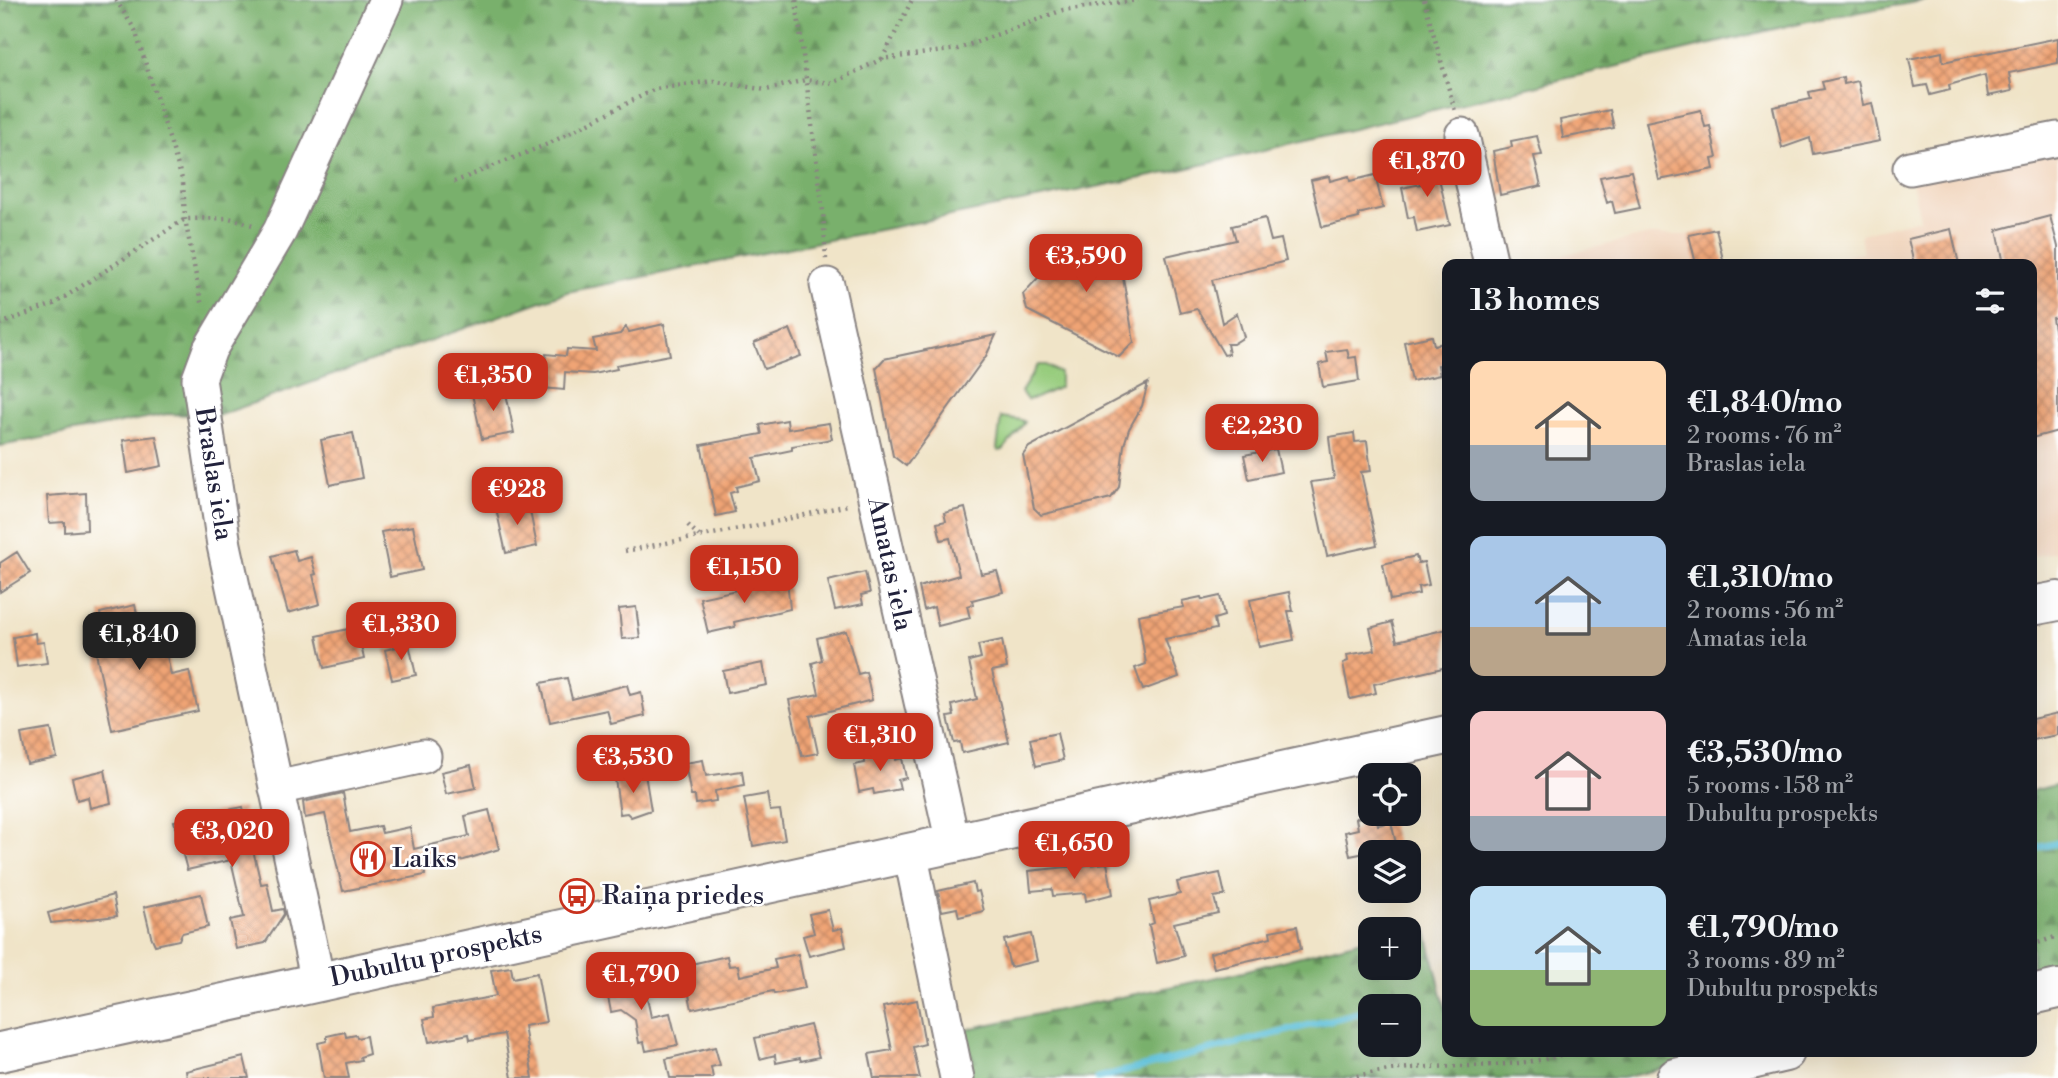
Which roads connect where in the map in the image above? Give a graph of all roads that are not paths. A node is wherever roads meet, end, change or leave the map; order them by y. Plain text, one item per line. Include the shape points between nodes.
1 (386, 0) edge
2 (1462, 135) road end
3 (2058, 139) edge
4 (1910, 168) dead end
5 (1490, 259) edge
6 (827, 285) road end
7 (2058, 601) edge
8 (2037, 605) edge
9 (1442, 736) edge
10 (424, 756) dead end
11 (276, 788) junction
12 (953, 843) junction
13 (910, 852) junction
14 (318, 982) junction
15 (2058, 989) edge
16 (2037, 994) edge
17 (0, 1052) edge
18 (1760, 1057) edge
19 (957, 1078) edge
20 (1676, 1078) edge

1 - 11 street, Braslas iela via 280,232 210,349 199,379 222,531
2 - 5 street
3 - 4 street via 2008,138
6 - 12 street, Amatas iela
7 - 8 main road
9 - 12 main road, Dubultu prospekts
10 - 11 street
11 - 14 street, Braslas iela
12 - 13 main road, Dubultu prospekts
13 - 14 main road, Dubultu prospekts
13 - 19 street
14 - 17 main road, Dubultu prospekts
15 - 16 main road
18 - 20 main road

